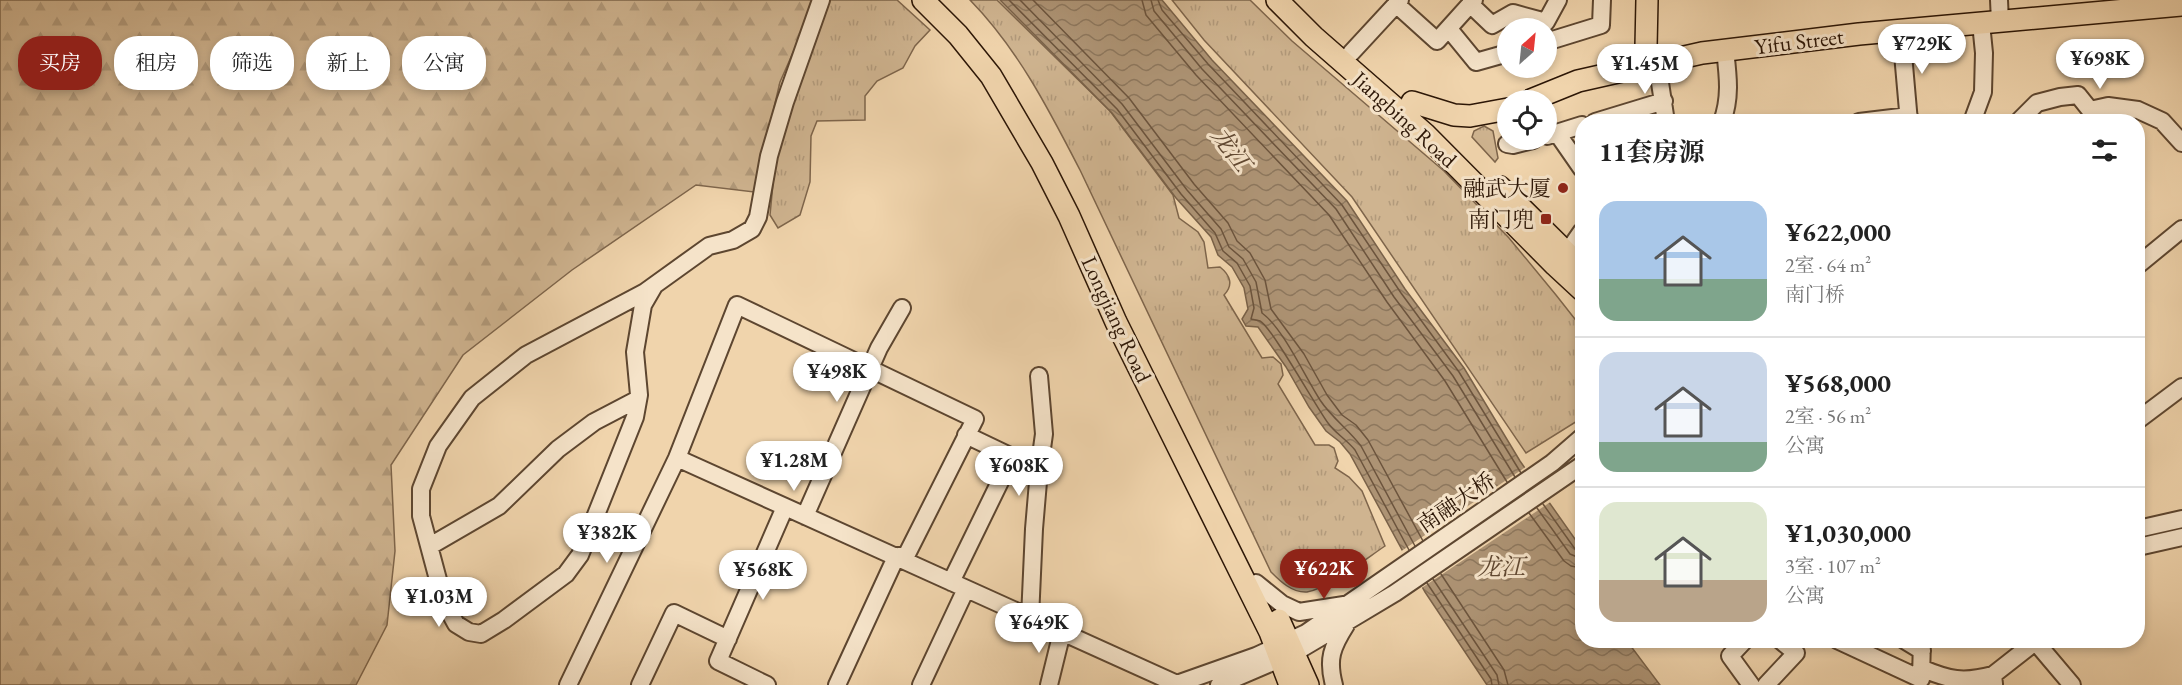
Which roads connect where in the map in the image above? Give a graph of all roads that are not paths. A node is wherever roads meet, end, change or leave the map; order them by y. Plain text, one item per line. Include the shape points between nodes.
1 (821, 0) edge
2 (923, 0) edge
3 (943, 0) edge
4 (1277, 0) edge
5 (1296, 0) edge
6 (1558, 0) edge
7 (1602, 0) edge
8 (1647, 0) edge
9 (1656, 0) edge
10 (1999, 0) edge
11 (1398, 2) edge
12 (1472, 2) edge
13 (2176, 4) edge
14 (2091, 7) edge
15 (1991, 22) junction
16 (1449, 29) junction
17 (1901, 31) junction
18 (1557, 39) edge
19 (1725, 50) junction
20 (1352, 53) junction
21 (1497, 56) edge
22 (1652, 64) junction
23 (1556, 90) edge
24 (1664, 101) junction
25 (1412, 102) junction
26 (1497, 111) edge
27 (1621, 114) edge
28 (1665, 114) edge
29 (1725, 114) edge
30 (1909, 114) edge
31 (1975, 114) edge
32 (2026, 114) edge
33 (1575, 127) edge
34 (1557, 132) edge
35 (1557, 140) edge
36 (2182, 143) edge
37 (1575, 161) edge
38 (2182, 229) edge
39 (1575, 241) edge
40 (1566, 254) junction
41 (2145, 259) edge
42 (1575, 271) edge
43 (1575, 278) edge
44 (654, 286) junction
45 (902, 308) dead end
46 (871, 369) junction
47 (1039, 376) dead end
48 (2182, 387) edge
49 (638, 399) junction
50 (2145, 415) edge
51 (966, 435) junction
52 (1575, 443) edge
53 (677, 458) junction
54 (1575, 470) edge
55 (785, 507) junction
56 (805, 516) junction
57 (2182, 519) edge
58 (2145, 527) edge
59 (2182, 537) edge
60 (2145, 545) edge
61 (430, 546) junction
62 (897, 557) junction
63 (1256, 583) junction
64 (958, 585) junction
65 (1348, 613) junction
66 (1030, 618) junction
67 (1062, 633) junction
68 (728, 639) junction
69 (1734, 648) edge
70 (1790, 648) edge
71 (1864, 648) edge
72 (1909, 648) edge
73 (2027, 648) edge
74 (2041, 648) edge
75 (1285, 650) junction
76 (1921, 665) edge
77 (1993, 680) edge
78 (1946, 682) edge
79 (1770, 684) edge
80 (568, 685) edge
81 (640, 685) edge
82 (767, 685) edge
83 (837, 685) edge
84 (921, 685) edge
85 (1049, 685) edge
86 (1175, 685) edge
87 (1219, 685) edge
88 (1290, 685) edge
89 (1308, 685) edge
90 (1334, 685) edge
91 (1751, 685) edge
92 (2072, 685) edge

1 - 44 street via 782,112 752,229 733,240 709,246
2 - 75 main road, Longjiang Road via 991,76 1042,163 1116,322
3 - 63 main road, Longjiang Road via 982,42 1045,139
4 - 43 main road, Jiangbing Road via 1425,134
5 - 20 main road, Jiangbing Road
6 - 12 street via 1546,22 1513,13 1492,25
7 - 18 street via 1601,25
8 - 22 main road via 1646,47
9 - 22 main road
10 - 15 street
11 - 16 street via 1437,41
11 - 20 street
12 - 16 street
13 - 14 main road, Yifu Street
14 - 15 main road, Yifu Street
15 - 17 main road, Yifu Street
15 - 31 street via 1984,53 1983,92
16 - 21 street via 1476,62
17 - 19 main road, Yifu Street
17 - 30 street
19 - 22 main road, Yifu Street
19 - 29 street via 1729,102
20 - 25 main road, Jiangbing Road
22 - 23 main road, Yifu Street
22 - 24 street
24 - 27 street
24 - 28 street
25 - 26 main road via 1454,115
25 - 40 main road, Jiangbing Road
32 - 36 street via 2037,103 2078,95 2090,110 2108,106 2152,115
33 - 34 street
35 - 37 street
38 - 41 street
39 - 40 street
40 - 42 main road, Jiangbing Road
44 - 49 street via 643,305 635,352
44 - 61 street via 526,355 472,398 438,446 421,489 421,516
45 - 46 street
46 - 51 street via 975,419
46 - 53 street via 736,305
46 - 56 street
47 - 66 street via 1044,434
48 - 50 street
49 - 61 street via 594,422 558,449 499,506
49 - 61 street via 627,438 580,555 566,574 504,620 481,633 469,632 456,624 444,602
51 - 62 street via 907,554
51 - 64 street via 1012,457
52 - 65 street, 南融大桥 via 1552,463 1384,577
53 - 55 street
53 - 80 street
54 - 65 street, 南融大桥 via 1395,593
55 - 56 street
55 - 68 street
56 - 62 street
57 - 58 street
59 - 60 street
62 - 64 street
62 - 83 street
63 - 65 street via 1299,612
63 - 75 main road, Longjiang Road via 1283,627
64 - 66 street
64 - 84 street
65 - 75 street
65 - 90 street via 1332,651 1329,667
66 - 67 street
67 - 85 street
67 - 86 street
68 - 81 street via 675,613
68 - 82 street via 718,661
69 - 91 street via 1730,656
70 - 79 street via 1796,653
71 - 76 street
72 - 76 street
73 - 77 street
74 - 92 street
75 - 86 street
75 - 87 street
75 - 88 main road
75 - 89 main road
76 - 78 street
77 - 78 street

